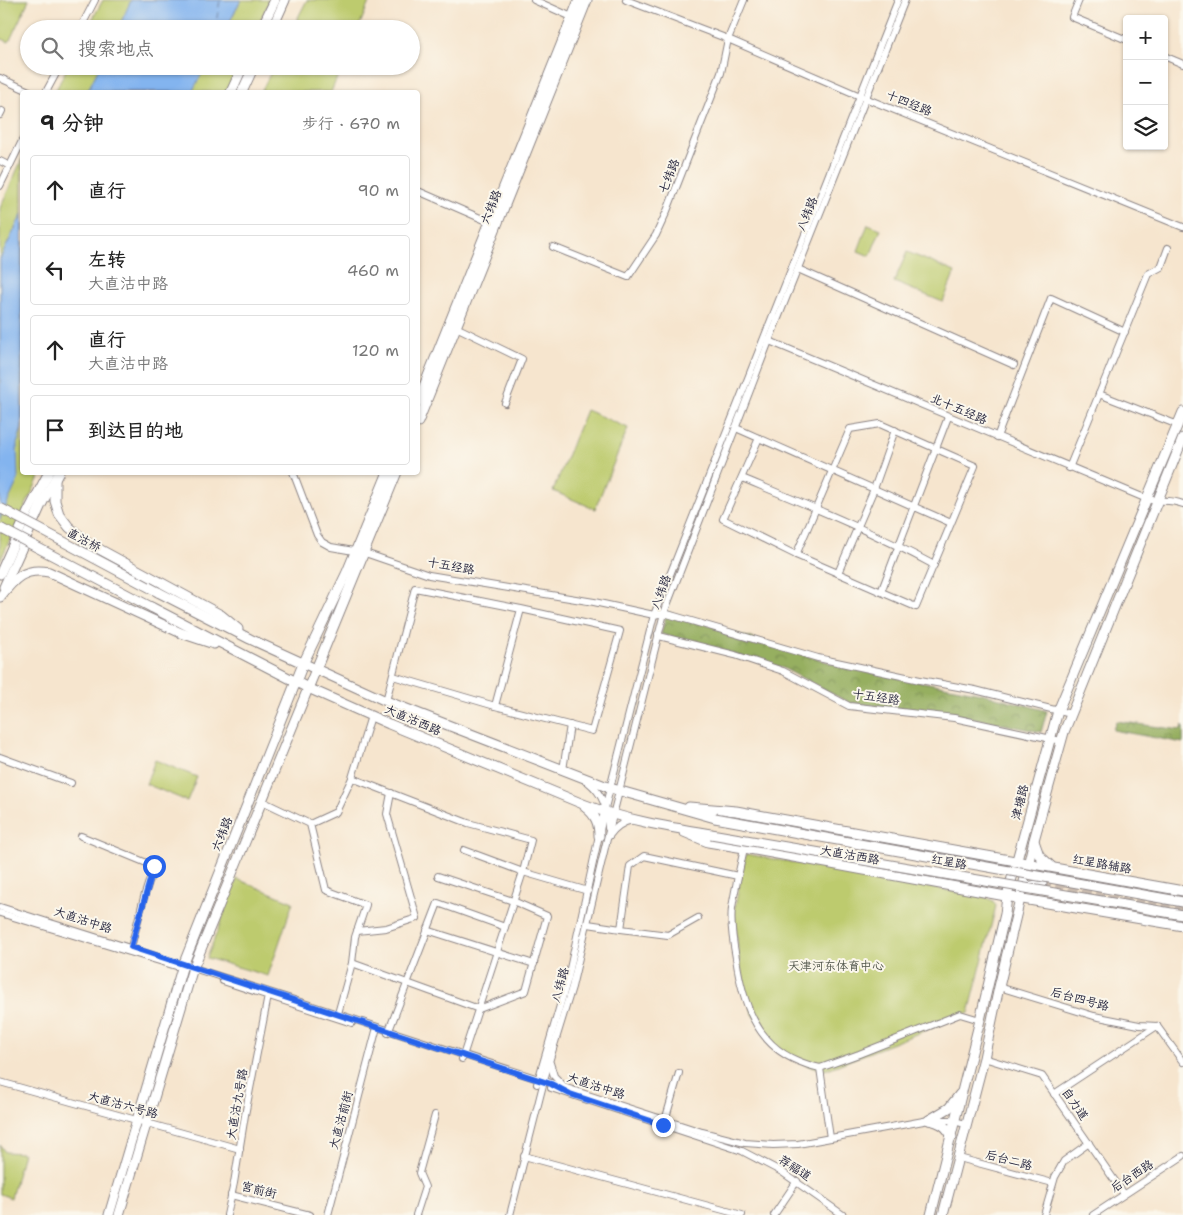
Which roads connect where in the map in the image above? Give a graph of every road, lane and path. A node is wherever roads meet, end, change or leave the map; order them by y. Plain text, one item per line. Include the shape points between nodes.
1 (95, 0) edge
2 (275, 0) edge
3 (285, 0) edge
4 (534, 0) edge
5 (579, 0) edge
6 (587, 0) edge
7 (626, 0) edge
8 (744, 0) edge
9 (898, 0) edge
10 (905, 0) edge
11 (1079, 0) edge
12 (576, 19) junction
13 (85, 20) edge
14 (265, 20) edge
15 (276, 20) edge
16 (1123, 38) edge
17 (728, 39) junction
18 (1168, 58) edge
19 (1183, 64) edge
20 (55, 75) edge
21 (239, 75) edge
22 (250, 75) edge
23 (0, 78) edge
24 (27, 90) edge
25 (47, 90) edge
26 (232, 90) edge
27 (243, 90) edge
28 (863, 97) junction
29 (20, 145) edge
30 (0, 162) edge
31 (10, 166) junction
32 (0, 186) edge
33 (420, 192) edge
34 (493, 224) junction
35 (1183, 227) edge
36 (553, 246) dead end
37 (1168, 248) dead end
38 (798, 269) junction
39 (456, 327) junction
40 (1125, 332) junction
41 (766, 340) junction
42 (1014, 365) dead end
43 (1099, 394) junction
44 (420, 396) edge
45 (504, 403) dead end
46 (1183, 412) edge
47 (420, 417) edge
48 (948, 417) junction
49 (1178, 425) junction
50 (736, 428) junction
51 (895, 430) junction
52 (997, 437) junction
53 (759, 438) junction
54 (1183, 438) edge
55 (935, 448) junction
56 (1069, 468) junction
57 (833, 470) junction
58 (54, 475) edge
59 (294, 475) edge
60 (387, 475) edge
61 (396, 475) edge
62 (742, 478) junction
63 (874, 489) junction
64 (1146, 499) junction
65 (1157, 502) junction
66 (1183, 504) edge
67 (914, 506) junction
68 (0, 508) edge
69 (816, 508) junction
70 (951, 523) junction
71 (0, 528) edge
72 (857, 528) junction
73 (899, 546) junction
74 (361, 552) junction
75 (796, 555) junction
76 (934, 565) junction
77 (838, 573) junction
78 (0, 574) edge
79 (158, 592) joint
80 (881, 592) junction
81 (0, 597) edge
82 (521, 609) junction
83 (664, 613) junction
84 (654, 615) junction
85 (659, 636) junction
86 (250, 639) junction
87 (235, 650) junction
88 (303, 664) junction
89 (317, 670) junction
90 (393, 676) junction
91 (297, 682) junction
92 (308, 688) junction
93 (386, 701) junction
94 (495, 706) junction
95 (1058, 711) junction
96 (1071, 714) junction
97 (370, 716) junction
98 (570, 725) junction
99 (1049, 738) junction
100 (1061, 741) junction
101 (0, 757) edge
102 (563, 770) junction
103 (582, 777) junction
104 (352, 778) junction
105 (71, 783) dead end
106 (615, 790) junction
107 (391, 793) junction
108 (572, 799) junction
109 (262, 801) junction
110 (679, 807) junction
111 (608, 811) junction
112 (715, 818) joint
113 (643, 820) junction
114 (310, 824) junction
115 (677, 828) junction
116 (711, 834) joint
117 (81, 836) dead end
118 (603, 838) junction
119 (1034, 840) junction
120 (744, 848) junction
121 (464, 850) dead end
122 (1022, 862) junction
123 (1056, 868) junction
124 (523, 872) junction
125 (438, 876) dead end
126 (738, 876) junction
127 (1042, 884) tunnel mouth
128 (1023, 887) junction
129 (588, 890) junction
130 (1183, 892) edge
131 (989, 893) junction
132 (1013, 897) junction
133 (514, 901) junction
134 (1045, 902) junction
135 (1183, 902) edge
136 (0, 907) edge
137 (0, 913) edge
138 (1005, 914) junction
139 (1183, 915) edge
140 (1016, 916) junction
141 (698, 918) dead end
142 (588, 924) junction
143 (1183, 926) edge
144 (505, 927) junction
145 (621, 929) junction
146 (427, 930) junction
147 (357, 931) junction
148 (130, 950) junction
149 (496, 953) junction
150 (352, 964) junction
151 (534, 964) junction
152 (183, 966) junction
153 (192, 969) junction
154 (407, 983) junction
155 (999, 987) junction
156 (268, 996) junction
157 (479, 1009) junction
158 (337, 1016) junction
159 (980, 1020) junction
160 (1158, 1026) junction
161 (376, 1031) junction
162 (388, 1032) junction
163 (463, 1057) junction
164 (547, 1058) junction
165 (984, 1058) junction
166 (1183, 1062) edge
167 (820, 1068) junction
168 (679, 1073) dead end
169 (543, 1081) junction
170 (0, 1082) edge
171 (963, 1090) junction
172 (570, 1092) junction
173 (1054, 1094) junction
174 (435, 1114) dead end
175 (928, 1120) junction
176 (136, 1121) junction
177 (955, 1121) junction
178 (664, 1123) junction
179 (147, 1124) junction
180 (966, 1124) junction
181 (952, 1134) junction
182 (830, 1138) junction
183 (1089, 1143) junction
184 (731, 1146) joint
185 (240, 1148) junction
186 (524, 1156) junction
187 (1183, 1156) edge
188 (958, 1158) junction
189 (956, 1169) junction
190 (797, 1182) junction
191 (1053, 1183) junction
192 (1124, 1194) junction
193 (231, 1195) junction
194 (109, 1215) edge
195 (119, 1215) edge
196 (227, 1215) edge
197 (310, 1215) edge
198 (328, 1215) edge
199 (416, 1215) edge
200 (510, 1215) edge
201 (742, 1215) edge
202 (774, 1215) edge
203 (843, 1215) edge
204 (931, 1215) edge
205 (943, 1215) edge
206 (1044, 1215) edge
207 (1093, 1215) edge

1 - 13 street
2 - 14 main road
3 - 15 main road
4 - 12 street
5 - 12 main road, 六纬路
6 - 12 main road, 六纬路
7 - 17 street, 十四经路
8 - 17 street, 七纬路
9 - 28 street, 八纬路
10 - 28 street, 八纬路
11 - 16 street via 1072,17
12 - 34 main road, 六纬路
17 - 28 street, 十四经路
17 - 36 street, 七纬路 via 722,73 667,210 656,235 628,277
18 - 19 street
20 - 25 street
21 - 26 main road
22 - 27 main road
23 - 24 street
28 - 35 street, 十四经路
28 - 38 street, 八纬路
28 - 41 street, 八纬路
29 - 31 street
30 - 31 street
31 - 32 street
33 - 34 street
34 - 39 main road, 六纬路
34 - 44 main road, 六纬路
37 - 40 street via 1161,267 1148,274
38 - 41 street, 八纬路
38 - 42 street
39 - 45 street via 522,359
39 - 47 main road, 六纬路
40 - 43 street
40 - 52 street via 1051,298
41 - 48 street, 北十五经路
41 - 50 street, 八纬路
41 - 84 street, 八纬路
43 - 49 street
43 - 56 street
46 - 49 main road, 津塘路
48 - 52 street, 北十五经路
48 - 55 street
49 - 64 main road, 津塘路
50 - 53 street
50 - 83 street, 八纬路
51 - 55 street
51 - 57 street via 880,424 850,429
51 - 63 street
52 - 56 street, 北十五经路
53 - 57 street
53 - 62 street
54 - 65 main road, 津塘路
55 - 67 street
55 - 70 street via 976,466
56 - 64 street, 北十五经路
57 - 63 street
57 - 69 street
58 - 78 main road via 28,512
58 - 81 main road
58 - 86 main road via 59,514 88,543 220,614
59 - 74 street, 十五经路 via 322,542 331,547
60 - 74 main road, 六纬路
61 - 74 main road, 六纬路
62 - 69 street
62 - 75 street via 723,520
63 - 67 street
63 - 72 street
64 - 65 street, 北十五经路
64 - 95 main road, 津塘路
65 - 66 street, 北十五经路 via 1169,499
65 - 96 main road, 津塘路
67 - 70 street
67 - 73 street
68 - 79 main road, 直沽桥, bridge
69 - 72 street
69 - 75 street
70 - 76 street
71 - 87 main road, 大直沽西路, bridge
72 - 73 street
72 - 77 street
73 - 76 street
73 - 80 street
74 - 84 street, 十五经路 via 429,574
74 - 88 main road, 六纬路
74 - 89 main road, 六纬路
75 - 77 street
76 - 80 street via 916,608
77 - 80 street
79 - 86 main road, 大直沽西路
81 - 87 main road via 24,573 49,572 181,633
82 - 90 street via 415,588
82 - 94 street
82 - 98 street via 620,631 592,731
83 - 84 street, 十五经路
83 - 85 street, 八纬路
83 - 95 street, 十五经路 via 818,658 975,690
84 - 85 street
84 - 106 street, 八纬路
85 - 99 street, 十五经路 via 783,671 849,706 954,718
85 - 106 street, 八纬路
86 - 88 main road, 大直沽西路
87 - 91 main road, 大直沽西路
88 - 89 main road, 大直沽西路
88 - 91 main road, 六纬路
89 - 92 main road, 六纬路
89 - 93 main road, 大直沽西路
90 - 93 street
90 - 94 street
91 - 92 main road, 大直沽西路
91 - 152 main road, 六纬路
92 - 97 main road, 大直沽西路
92 - 109 main road, 六纬路
93 - 102 main road, 大直沽西路
94 - 98 street
95 - 96 street, 十五经路
95 - 99 main road, 津塘路
96 - 100 main road, 津塘路
97 - 104 street
97 - 108 main road, 大直沽西路
98 - 102 street
99 - 100 street, 十五经路
99 - 122 main road, 津塘路 via 1022,844
100 - 119 main road, 津塘路
101 - 105 street
102 - 103 main road, 大直沽西路
103 - 106 main road, 大直沽西路
103 - 111 street via 596,789
104 - 107 street
104 - 114 street via 336,812
106 - 110 main road, 大直沽西路
106 - 111 street, 八纬路
106 - 111 street, 八纬路
107 - 124 street via 468,823 531,840
107 - 147 street via 387,814 417,918 386,928
108 - 111 main road, 大直沽西路
108 - 118 main road via 594,815
109 - 114 street
109 - 153 main road, 六纬路
110 - 112 main road, 大直沽西路
110 - 122 main road, 大直沽西路 via 736,811
111 - 113 main road, 大直沽西路
111 - 118 street, 八纬路
112 - 135 main road, 红星路, bridge
113 - 115 main road, 大直沽西路
113 - 118 street via 623,823
114 - 147 street via 326,890 366,905
115 - 116 main road, 大直沽西路
115 - 120 main road, 大直沽西路 via 702,840
116 - 139 main road, 红星路, bridge
117 - 148 street via 154,866
118 - 129 street, 八纬路
118 - 142 street, 八纬路
119 - 122 main road, 津塘路
119 - 123 main road via 1041,857
120 - 126 street
120 - 131 main road, 大直沽西路
121 - 124 street
122 - 123 main road, 红星路辅路
122 - 128 main road, 津塘路
122 - 132 main road, 津塘路
123 - 130 main road, 红星路辅路
124 - 129 street
124 - 133 street
125 - 133 street
126 - 145 street via 644,856 630,866
126 - 167 street via 731,910 733,940 739,977 751,1016 776,1048 796,1061
127 - 128 main road
128 - 132 main road
128 - 134 main road via 1031,896
129 - 164 street, 八纬路
131 - 132 main road, 大直沽西路
131 - 138 main road via 1000,900
132 - 134 main road
132 - 138 main road, 津塘路
132 - 140 main road, 津塘路
133 - 144 street
133 - 151 street via 547,916
134 - 140 main road via 1028,905
134 - 143 main road
136 - 148 street, 大直沽中路
137 - 148 street, 大直沽中路
138 - 159 main road, 津塘路
140 - 155 main road, 津塘路
141 - 145 street via 668,935
142 - 145 street
142 - 164 street, 八纬路 via 572,986
144 - 146 street via 438,903
144 - 149 street
146 - 149 street
146 - 154 street
147 - 150 street
148 - 152 street, 大直沽中路
149 - 151 street
149 - 157 street
150 - 154 street
150 - 158 street
151 - 157 street via 526,991
152 - 153 street, 大直沽中路
152 - 176 main road, 六纬路
153 - 156 street, 大直沽中路
153 - 158 street, 大直沽中路
153 - 179 main road, 六纬路
154 - 157 street
154 - 162 street
155 - 160 street, 后台四号路 via 1094,1016
155 - 165 main road, 津塘路
156 - 158 street, 大直沽中路
156 - 185 street, 大直沽九号路
157 - 163 street
158 - 161 street, 大直沽中路
158 - 162 street, 大直沽中路
159 - 167 street via 960,1014
159 - 171 main road, 津塘路
160 - 166 street
160 - 173 street
161 - 162 street, 大直沽中路
161 - 198 street, 大直沽前街
162 - 163 street, 大直沽中路
163 - 169 street, 大直沽中路
164 - 169 street, 八纬路
164 - 172 street via 554,1076
165 - 173 street, 自力道 via 1042,1076
165 - 180 main road, 津塘路
167 - 182 street
168 - 178 street
169 - 172 street, 大直沽中路
169 - 186 street, 八纬路
170 - 176 street, 大直沽六号路
171 - 175 main road via 949,1108
171 - 177 main road, 津塘路
172 - 178 street, 大直沽中路
173 - 183 street, 自力道
174 - 199 street via 419,1173 425,1187
175 - 177 street, 大直沽中路
175 - 181 main road via 943,1124
175 - 182 street, 大直沽中路
176 - 179 street, 大直沽六号路
176 - 194 main road, 六纬路
177 - 180 street, 大直沽中路
177 - 181 main road, 津塘路
178 - 182 street, 大直沽中路 via 745,1143 798,1144
178 - 184 street, 大直沽中路
179 - 185 street, 大直沽六号路
179 - 195 main road, 六纬路
180 - 188 main road, 津塘路
181 - 189 main road
181 - 204 main road, 津塘路
183 - 191 street via 1064,1161
183 - 192 street, 自力道
184 - 190 street, 荐福道
185 - 193 street, 大直沽九号路
186 - 200 street, 八纬路
186 - 201 street
187 - 192 street, 后台西路
188 - 189 main road, 津塘路
188 - 191 street, 后台二路
189 - 205 main road, 津塘路
190 - 202 street
190 - 203 street, 荐福道
191 - 206 street
192 - 207 street, 后台西路
193 - 196 street, 大直沽九号路
193 - 197 street, 宫前街

